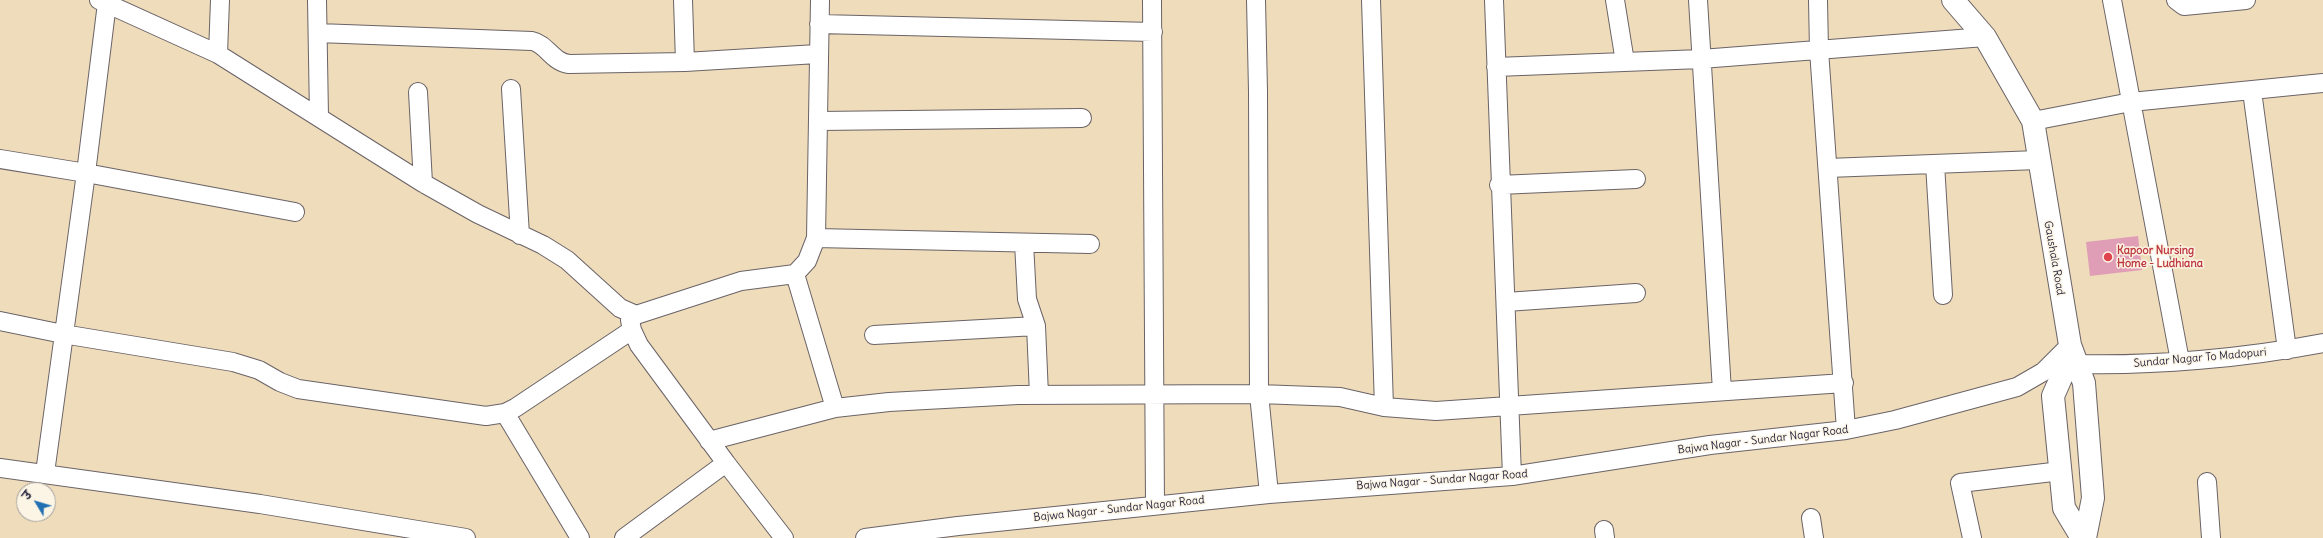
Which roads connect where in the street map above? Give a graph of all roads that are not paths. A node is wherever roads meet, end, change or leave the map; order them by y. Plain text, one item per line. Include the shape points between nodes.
1 (220, 0) edge
2 (317, 0) edge
3 (683, 0) edge
4 (820, 0) edge
5 (1152, 0) edge
6 (1256, 0) edge
7 (1371, 0) edge
8 (1494, 0) edge
9 (1616, 0) edge
10 (1698, 0) edge
11 (1818, 0) edge
12 (1953, 0) edge
13 (2112, 0) edge
14 (2176, 0) edge
15 (2245, 0) edge
16 (103, 1) edge
17 (819, 24) junction
18 (1153, 32) junction
19 (318, 33) junction
20 (1986, 37) junction
21 (1819, 50) junction
22 (218, 54) junction
23 (817, 54) junction
24 (1701, 59) junction
25 (685, 62) junction
26 (1625, 62) junction
27 (1496, 67) junction
28 (2323, 83) edge
29 (511, 89) dead end
30 (2252, 91) junction
31 (418, 92) dead end
32 (2132, 102) junction
33 (319, 116) junction
34 (1082, 118) dead end
35 (2033, 120) junction
36 (819, 121) junction
37 (0, 159) edge
38 (2038, 160) junction
39 (1935, 164) junction
40 (1828, 168) junction
41 (86, 173) junction
42 (1636, 179) dead end
43 (423, 183) junction
44 (1499, 185) junction
45 (295, 212) dead end
46 (520, 235) junction
47 (816, 238) junction
48 (1024, 243) junction
49 (1090, 244) dead end
50 (795, 274) junction
51 (1636, 292) dead end
52 (1943, 295) dead end
53 (1506, 302) junction
54 (0, 321) edge
55 (630, 322) junction
56 (1036, 326) junction
57 (63, 334) junction
58 (874, 335) dead end
59 (2323, 343) edge
60 (2287, 350) junction
61 (2072, 354) junction
62 (2180, 360) junction
63 (1844, 383) junction
64 (1722, 391) junction
65 (1154, 394) junction
66 (1259, 394) junction
67 (1038, 395) junction
68 (1509, 406) junction
69 (1384, 407) junction
70 (835, 408) junction
71 (505, 413) junction
72 (1846, 430) junction
73 (709, 441) junction
74 (726, 463) junction
75 (0, 468) edge
76 (2060, 471) junction
77 (46, 473) junction
78 (1512, 476) junction
79 (2207, 482) dead end
80 (1269, 494) junction
81 (1155, 506) junction
82 (1811, 518) dead end
83 (466, 538) edge
84 (580, 538) edge
85 (624, 538) edge
86 (784, 538) edge
87 (865, 538) edge
88 (1814, 538) edge
89 (1972, 538) edge
90 (2082, 538) edge
91 (2085, 538) edge
92 (2211, 538) edge

1 - 22 street
2 - 19 street
3 - 25 street
4 - 17 street
5 - 18 street
6 - 66 street
7 - 69 street
8 - 27 street
9 - 26 street
10 - 24 street
11 - 21 street
12 - 20 street, Gaushala Road
13 - 32 street
14 - 15 street via 2184,6
16 - 22 street
16 - 41 street
17 - 18 street
17 - 23 street
18 - 65 street
19 - 25 street via 532,41 538,43 558,61 568,64
19 - 33 street
20 - 21 street
20 - 35 street, Gaushala Road
21 - 24 street
21 - 40 street
22 - 33 street
23 - 25 street
23 - 36 street
24 - 26 street
24 - 64 street
26 - 27 street
27 - 44 street
28 - 30 street
29 - 46 street
30 - 32 street
30 - 60 street
31 - 43 street
32 - 35 street
32 - 62 street
33 - 43 street
34 - 36 street
35 - 38 street, Gaushala Road
36 - 47 street
37 - 41 street
38 - 39 street
38 - 61 street, Gaushala Road
39 - 40 street
39 - 52 street
40 - 63 street
41 - 45 street
41 - 57 street
42 - 44 street
43 - 46 street
44 - 53 street
46 - 55 street via 567,260
47 - 48 street
47 - 50 street via 807,261
48 - 49 street
48 - 56 street via 1027,299
50 - 55 street via 741,281 642,315
50 - 70 street
51 - 53 street
53 - 68 street
54 - 57 street
55 - 71 street
55 - 73 street via 643,351
56 - 58 street
56 - 67 street
57 - 71 street via 233,362 259,370 298,389 486,416
57 - 77 street
59 - 60 street, Sundar Nagar To Madopuri
60 - 62 street, Sundar Nagar To Madopuri
61 - 62 street, Sundar Nagar To Madopuri via 2115,365
61 - 72 street, Bajwa Nagar - Sundar Nagar Road via 2017,387 1895,420
61 - 76 street via 2053,396
61 - 91 street, Gaushala Road via 2084,383 2093,498
63 - 64 street
63 - 72 street
64 - 68 street
65 - 66 street
65 - 67 street
65 - 81 street
66 - 69 street via 1340,397
66 - 80 street
67 - 70 street via 889,402
68 - 69 street via 1436,411
68 - 78 street
70 - 73 street
71 - 84 street
72 - 78 street, Bajwa Nagar - Sundar Nagar Road via 1710,445
73 - 74 street
74 - 85 street
74 - 86 street
75 - 77 street
76 - 89 street via 1960,483
76 - 90 street via 2064,508
77 - 83 street via 260,504
78 - 80 street, Bajwa Nagar - Sundar Nagar Road
79 - 92 street
80 - 81 street, Bajwa Nagar - Sundar Nagar Road
81 - 87 street, Bajwa Nagar - Sundar Nagar Road
82 - 88 street

